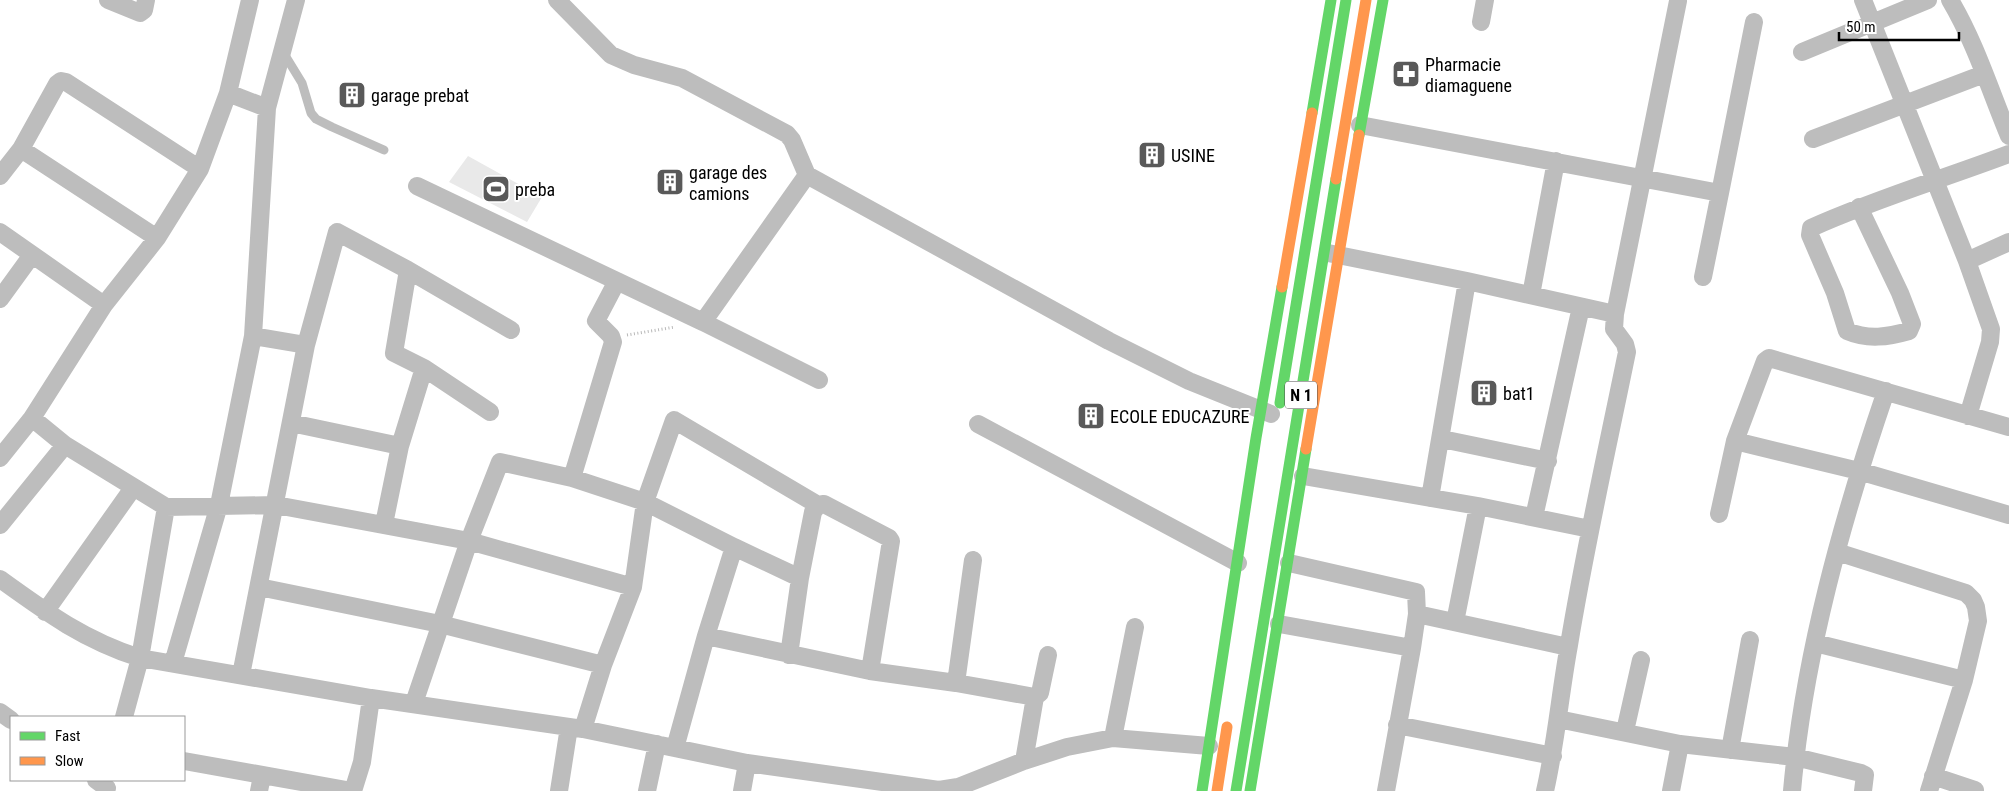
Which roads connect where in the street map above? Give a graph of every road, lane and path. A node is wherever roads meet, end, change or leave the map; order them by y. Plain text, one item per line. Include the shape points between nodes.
1 (108, 0) edge
2 (146, 0) edge
3 (250, 0) edge
4 (296, 0) edge
5 (557, 0) edge
6 (1332, 0) edge
7 (1346, 0) edge
8 (1366, 0) edge
9 (1383, 0) edge
10 (1485, 0) edge
11 (1678, 0) edge
12 (1863, 0) edge
13 (1928, 0) edge
14 (1950, 0) edge
15 (1481, 22) dead end
16 (1754, 22) dead end
17 (1872, 23) junction
18 (283, 52) junction
19 (1802, 52) dead end
20 (1984, 74) junction
21 (228, 93) junction
22 (2002, 100) edge
23 (1905, 104) junction
24 (267, 108) junction
25 (1360, 125) junction
26 (2009, 136) edge
27 (1813, 139) dead end
28 (21, 149) junction
29 (384, 150) dead end
30 (2009, 154) edge
31 (1556, 161) junction
32 (200, 169) junction
33 (807, 175) junction
34 (0, 176) edge
35 (1641, 178) junction
36 (1934, 182) junction
37 (417, 186) dead end
38 (1720, 193) junction
39 (1859, 206) junction
40 (0, 232) edge
41 (156, 238) junction
42 (2009, 242) edge
43 (1331, 254) junction
44 (32, 255) junction
45 (1967, 261) junction
46 (408, 270) junction
47 (1703, 276) dead end
48 (617, 281) junction
49 (1467, 281) junction
50 (3, 288) edge
51 (1531, 295) junction
52 (104, 305) junction
53 (1581, 307) junction
54 (1615, 314) junction
55 (703, 322) junction
56 (676, 326) dead end
57 (512, 330) dead end
58 (253, 336) junction
59 (612, 338) junction
60 (306, 346) junction
61 (424, 368) junction
62 (819, 380) dead end
63 (1886, 391) junction
64 (490, 412) dead end
65 (1968, 416) junction
66 (32, 418) junction
67 (1272, 418) junction
68 (291, 423) junction
69 (978, 424) dead end
70 (2009, 427) edge
71 (1442, 439) junction
72 (1735, 441) junction
73 (65, 445) junction
74 (400, 446) junction
75 (0, 458) edge
76 (1548, 461) junction
77 (1859, 471) junction
78 (1303, 476) junction
79 (572, 478) junction
80 (133, 488) junction
81 (1430, 498) junction
82 (646, 502) junction
83 (276, 505) junction
84 (818, 505) junction
85 (219, 506) junction
86 (1478, 506) junction
87 (166, 507) junction
88 (1719, 514) dead end
89 (2009, 515) edge
90 (1534, 517) junction
91 (384, 524) junction
92 (0, 525) edge
93 (1590, 529) junction
94 (469, 541) junction
95 (734, 547) junction
96 (1837, 552) junction
97 (973, 560) dead end
98 (1238, 563) junction
99 (1289, 563) junction
100 (800, 578) junction
101 (0, 579) edge
102 (634, 586) junction
103 (259, 588) junction
104 (45, 612) junction
105 (1417, 614) junction
106 (1455, 622) junction
107 (440, 624) junction
108 (1279, 624) junction
109 (1135, 627) dead end
110 (706, 636) junction
111 (1750, 640) dead end
112 (1815, 643) junction
113 (1568, 647) junction
114 (1412, 648) junction
115 (789, 655) junction
116 (1048, 655) dead end
117 (140, 658) junction
118 (1641, 660) dead end
119 (173, 663) junction
120 (603, 665) junction
121 (870, 672) junction
122 (241, 675) junction
123 (1964, 680) junction
124 (956, 683) junction
125 (1035, 697) junction
126 (371, 698) junction
127 (414, 703) junction
128 (124, 716) edge
129 (1229, 716) dead end
130 (1558, 719) junction
131 (1397, 725) junction
132 (576, 728) junction
133 (1625, 731) junction
134 (1113, 738) junction
135 (1680, 744) junction
136 (666, 746) junction
137 (1209, 746) junction
138 (1730, 750) junction
139 (1553, 756) junction
140 (1795, 758) junction
141 (185, 761) edge
142 (1024, 761) junction
143 (747, 763) junction
144 (261, 783) edge
145 (1931, 783) edge
146 (1975, 790) dead end
147 (353, 791) edge
148 (559, 791) edge
149 (647, 791) edge
150 (742, 791) edge
151 (1202, 791) edge
152 (1217, 791) edge
153 (1236, 791) edge
154 (1250, 791) edge
155 (1386, 791) edge
156 (1545, 791) edge
157 (1670, 791) edge
158 (1792, 791) edge
159 (1863, 791) edge

1 - 2 street via 140,13
3 - 21 street
4 - 18 street
5 - 33 street via 611,56 682,78 787,134
6 - 67 main road
7 - 67 main road, N 1
8 - 43 main road, N 1
9 - 25 main road
10 - 15 street
11 - 35 street
12 - 17 street
13 - 17 street
14 - 20 street via 1962,20
16 - 38 street
17 - 19 street
17 - 23 street
18 - 24 street
18 - 29 lane via 302,83 316,119
20 - 22 street
20 - 23 street
21 - 24 street
21 - 32 street
22 - 26 street
23 - 27 street
23 - 36 street
24 - 58 street
25 - 31 street
25 - 43 main road
28 - 32 street via 61,81
28 - 34 street
28 - 41 street
30 - 36 street
31 - 35 street
31 - 51 street
32 - 41 street
33 - 55 street
33 - 67 street via 1109,342
35 - 38 street
35 - 54 street
36 - 39 street
36 - 45 street
37 - 48 street
38 - 47 street
39 - 39 street via 1900,292 1912,324 1909,331 1872,338 1849,333 1845,329 1836,293 1809,230
40 - 44 street
41 - 52 street
42 - 45 street
43 - 49 street
43 - 78 main road
43 - 153 main road, N 1 via 1268,590
44 - 50 street
44 - 52 street
45 - 65 street via 1991,329
46 - 57 street
46 - 60 street via 337,232
46 - 61 street via 394,354
48 - 55 street
48 - 59 street via 596,321
49 - 51 street
49 - 71 street
51 - 53 street
52 - 66 street
53 - 54 street
53 - 76 street
54 - 93 street via 1614,330 1627,352
55 - 62 street
56 - 59 path
58 - 60 street
58 - 85 street
59 - 79 street
60 - 68 street
61 - 64 street
61 - 74 street
63 - 65 street
63 - 72 street via 1769,358 1765,361
63 - 77 street
65 - 70 street
66 - 73 street
66 - 75 street
67 - 98 main road
68 - 74 street
68 - 83 street
69 - 98 street
71 - 76 street
71 - 81 street
72 - 77 street
72 - 88 street
73 - 80 street
73 - 92 street
74 - 91 street
76 - 90 street
77 - 89 street
77 - 96 street
78 - 81 street
78 - 99 main road
79 - 82 street
79 - 94 street via 500,462
80 - 87 street
80 - 104 street
81 - 86 street
82 - 84 street via 674,420
82 - 95 street
82 - 102 street
83 - 85 street
83 - 91 street
83 - 103 street
84 - 100 street via 813,512
84 - 121 street via 824,504 891,542
85 - 87 street
85 - 119 street
86 - 90 street
86 - 106 street
87 - 117 street
90 - 93 street
91 - 94 street
93 - 113 street
94 - 102 street
94 - 107 street
95 - 100 street
95 - 110 street
96 - 112 street
96 - 123 street via 1966,593 1973,600 1978,621
97 - 124 street
98 - 137 main road
99 - 105 street via 1412,590 1417,596
99 - 108 main road
100 - 115 street
101 - 104 street
102 - 120 street
103 - 107 street
103 - 122 street
104 - 117 street via 90,640
105 - 106 street
105 - 114 street
106 - 113 street
107 - 120 street
107 - 127 street
108 - 114 street
108 - 154 main road
109 - 134 street
110 - 115 street
110 - 136 street
111 - 138 street
112 - 123 street
112 - 140 street
113 - 130 street
114 - 131 street
115 - 121 street
116 - 125 street via 1040,693
117 - 119 street
117 - 128 street
118 - 133 street
119 - 122 street
120 - 132 street
121 - 124 street
122 - 126 street
123 - 145 street
124 - 125 street
125 - 142 street
126 - 127 street
126 - 147 street via 362,762
127 - 132 street
129 - 152 main road
130 - 133 street
130 - 139 street
131 - 139 street
131 - 155 street
132 - 136 street
132 - 148 street
133 - 135 street
134 - 137 street
134 - 142 street
135 - 138 street
135 - 157 street
136 - 143 street
136 - 149 street
137 - 151 main road
138 - 140 street
139 - 156 street
140 - 158 street
140 - 159 street via 1862,773 1866,779
141 - 144 street
142 - 143 street via 958,787 940,790
143 - 150 street
144 - 147 street
145 - 146 street

